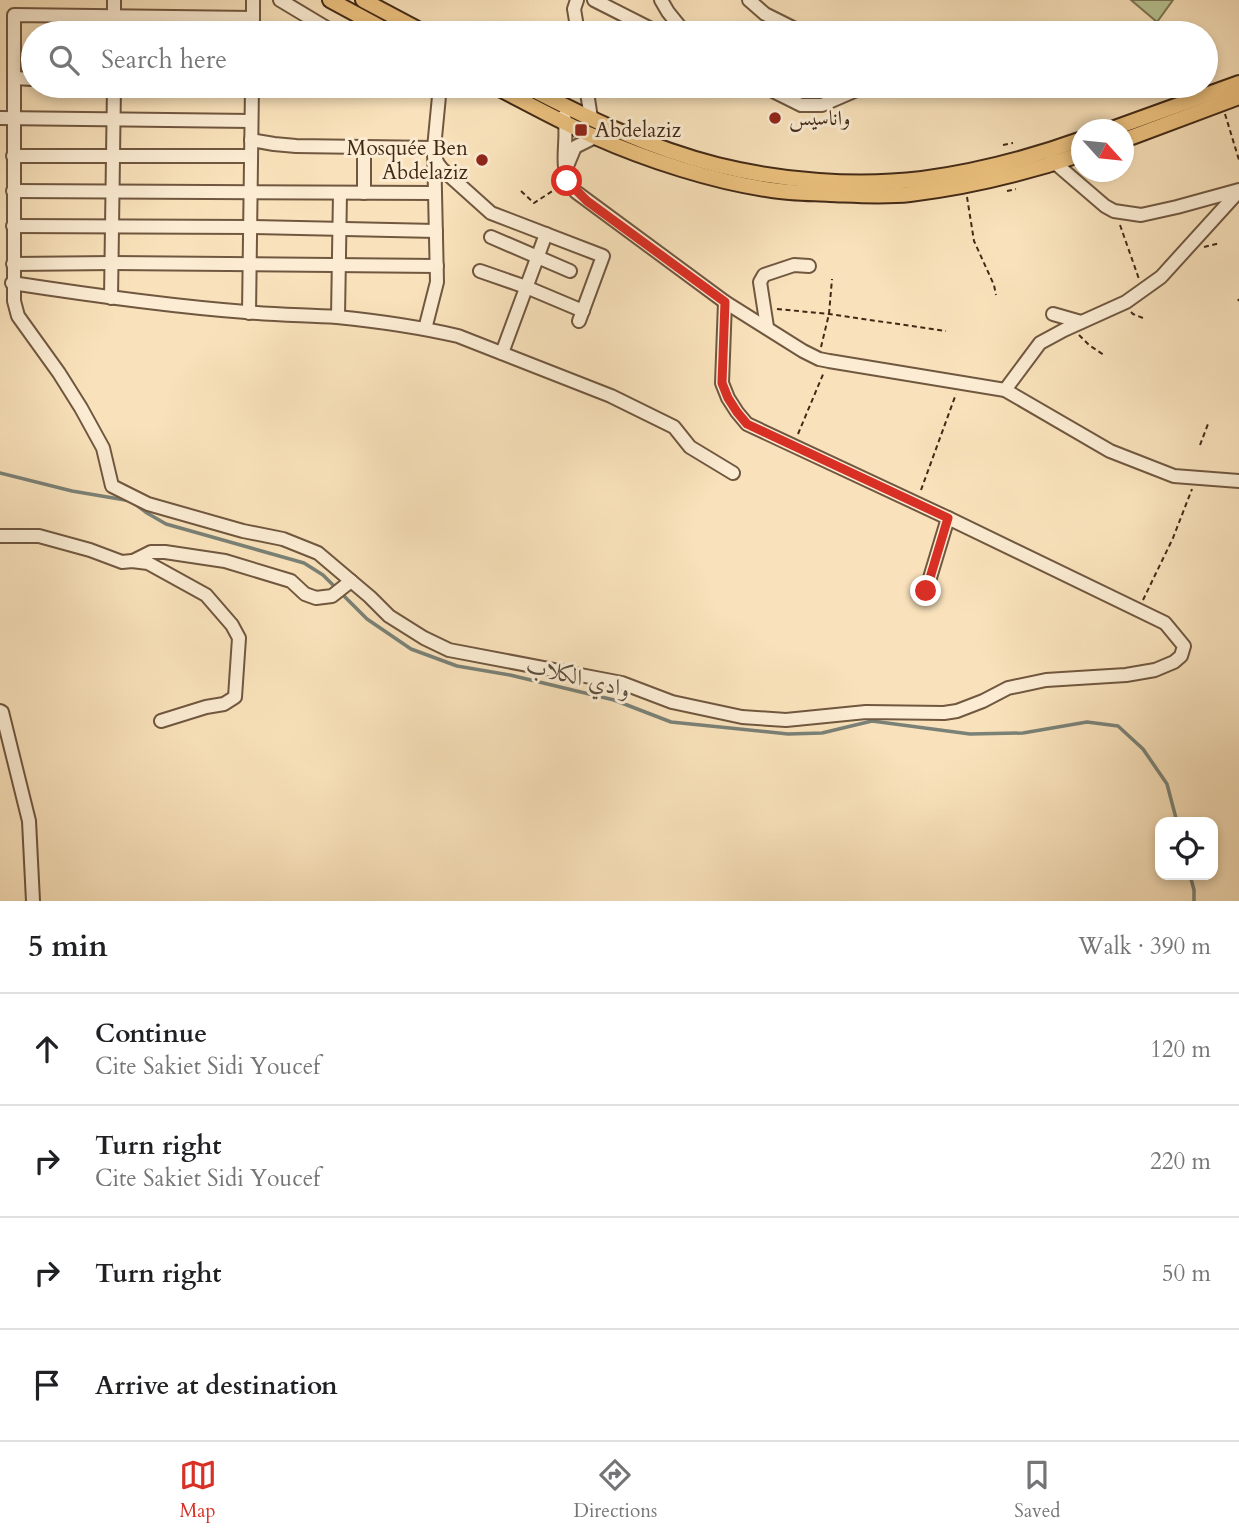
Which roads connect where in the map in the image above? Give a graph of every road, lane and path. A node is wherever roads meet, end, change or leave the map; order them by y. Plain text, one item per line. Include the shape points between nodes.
1 (114, 0) edge
2 (253, 0) edge
3 (280, 0) edge
4 (330, 0) edge
5 (363, 0) edge
6 (577, 0) edge
7 (594, 0) edge
8 (661, 0) edge
9 (749, 0) edge
10 (114, 16) junction
11 (253, 18) joint
12 (114, 21) edge
13 (315, 21) edge
14 (369, 21) edge
15 (402, 21) edge
16 (576, 21) edge
17 (635, 21) edge
18 (675, 21) edge
19 (779, 21) edge
20 (14, 78) junction
21 (21, 78) edge
22 (1239, 83) edge
23 (1218, 91) edge
24 (1239, 97) edge
25 (114, 98) edge
26 (252, 98) edge
27 (439, 98) edge
28 (517, 98) edge
29 (549, 98) edge
30 (588, 98) edge
31 (787, 98) edge
32 (838, 98) edge
33 (1198, 98) edge
34 (1222, 103) junction
35 (561, 104) junction
36 (7, 118) edge
37 (591, 118) junction
38 (114, 119) junction
39 (251, 121) junction
40 (1134, 121) edge
41 (565, 123) junction
42 (1134, 136) edge
43 (595, 137) junction
44 (251, 140) junction
45 (1013, 143) dead end
46 (1003, 145) dead end
47 (1071, 145) edge
48 (364, 147) junction
49 (434, 152) junction
50 (1071, 155) edge
51 (13, 156) junction
52 (114, 156) junction
53 (251, 156) junction
54 (1052, 156) junction
55 (1239, 160) edge
56 (566, 176) junction
57 (965, 186) junction
58 (1016, 189) dead end
59 (1239, 190) edge
60 (13, 191) junction
61 (521, 191) dead end
62 (1007, 191) dead end
63 (114, 192) junction
64 (250, 192) junction
65 (340, 193) junction
66 (364, 193) junction
67 (435, 193) junction
68 (1114, 211) junction
69 (13, 226) junction
70 (113, 226) junction
71 (250, 227) junction
72 (340, 229) junction
73 (436, 231) junction
74 (546, 234) junction
75 (491, 237) dead end
76 (538, 257) junction
77 (113, 262) junction
78 (249, 263) junction
79 (13, 264) junction
80 (339, 265) junction
81 (437, 266) junction
82 (809, 266) dead end
83 (480, 271) dead end
84 (570, 271) dead end
85 (832, 279) dead end
86 (12, 283) junction
87 (526, 287) junction
88 (1144, 291) junction
89 (996, 295) dead end
90 (111, 298) junction
91 (725, 302) junction
92 (763, 308) junction
93 (249, 313) junction
94 (829, 314) junction
95 (1053, 314) dead end
96 (338, 317) junction
97 (1076, 324) junction
98 (767, 327) junction
99 (425, 329) junction
100 (946, 331) dead end
101 (502, 353) junction
102 (1104, 355) dead end
103 (824, 360) junction
104 (960, 383) junction
105 (1005, 390) junction
106 (1208, 425) dead end
107 (1200, 445) dead end
108 (792, 446) junction
109 (733, 473) dead end
110 (1196, 479) junction
111 (1239, 481) edge
112 (917, 503) junction
113 (948, 518) junction
114 (0, 536) edge
115 (132, 561) junction
116 (351, 581) junction
117 (926, 591) dead end
118 (1138, 609) junction
119 (0, 711) edge
120 (161, 721) dead end
121 (33, 901) edge

1 - 10 street
2 - 11 street
3 - 13 street
4 - 14 main road
5 - 15 main road
6 - 16 street
7 - 17 street
8 - 18 street
9 - 19 street
10 - 11 street
10 - 12 street
10 - 20 street via 14,15
20 - 21 street
20 - 36 street
22 - 23 main road
24 - 34 main road
25 - 38 street
26 - 39 street
27 - 49 street
28 - 41 main road
29 - 35 main road
30 - 37 street
31 - 32 street via 801,105 822,105
33 - 40 main road
34 - 42 main road
34 - 55 path
35 - 37 main road
35 - 41 street
36 - 38 street
36 - 51 street
37 - 54 main road via 716,164 822,180 922,178
38 - 39 street
38 - 52 street
39 - 44 street
41 - 43 main road
41 - 56 street
43 - 56 street via 575,147
43 - 57 main road via 684,169 773,190 908,195
44 - 48 street via 274,145
44 - 53 street
45 - 46 path
47 - 54 main road
48 - 49 street
48 - 66 street
49 - 67 street
49 - 74 street via 442,169 491,213
50 - 54 main road
51 - 52 street
51 - 60 street
52 - 53 street
52 - 63 street
53 - 64 street
54 - 57 main road
54 - 68 street
56 - 61 path via 534,203
56 - 91 street via 587,201
57 - 89 path via 974,241
58 - 62 path
59 - 68 street via 1140,215
59 - 88 street
60 - 63 street
60 - 69 street
63 - 64 street
63 - 70 street
64 - 65 street
64 - 71 street
65 - 66 street
65 - 72 street
66 - 67 street
67 - 73 street
68 - 88 path
69 - 70 street
69 - 79 street
70 - 71 street
70 - 77 street
71 - 72 street
71 - 78 street
72 - 73 street
72 - 80 street
73 - 81 street
74 - 76 street
74 - 87 street via 603,256 581,316
75 - 76 street
76 - 84 street
76 - 87 street
77 - 78 street
77 - 79 street
77 - 90 street
78 - 80 street
78 - 93 street
79 - 86 street
80 - 81 street
80 - 96 street
81 - 99 street
82 - 92 street via 794,265 764,275 760,282
83 - 87 street
85 - 94 path
86 - 90 street
86 - 116 street via 18,316 103,447 112,486 148,504 283,539 318,553
87 - 101 street
88 - 97 street
90 - 93 street
91 - 98 street
91 - 108 street via 722,383 728,398 747,424
92 - 94 path
92 - 98 street
93 - 96 street
94 - 100 path
94 - 103 path
95 - 97 street
96 - 99 street
97 - 102 path via 1089,345
97 - 105 street via 1040,342
98 - 103 street
99 - 101 street
101 - 109 street via 611,396 674,427 690,447
103 - 104 street
103 - 108 path
104 - 105 street
104 - 112 path
105 - 110 street via 1110,450 1174,476
106 - 107 path
108 - 112 street
110 - 111 street
110 - 118 path
112 - 113 street
113 - 117 street
113 - 118 street
114 - 115 street via 39,536 122,562
115 - 116 street via 151,552 225,561 291,581 316,598 332,596
115 - 120 street via 148,564 206,595 239,638 235,697
116 - 118 street via 389,616 449,650 622,683 672,702 742,717 786,720 866,712 944,713 1009,688 1046,680 1126,675 1174,662 1184,646 1165,623
119 - 121 street via 29,821

